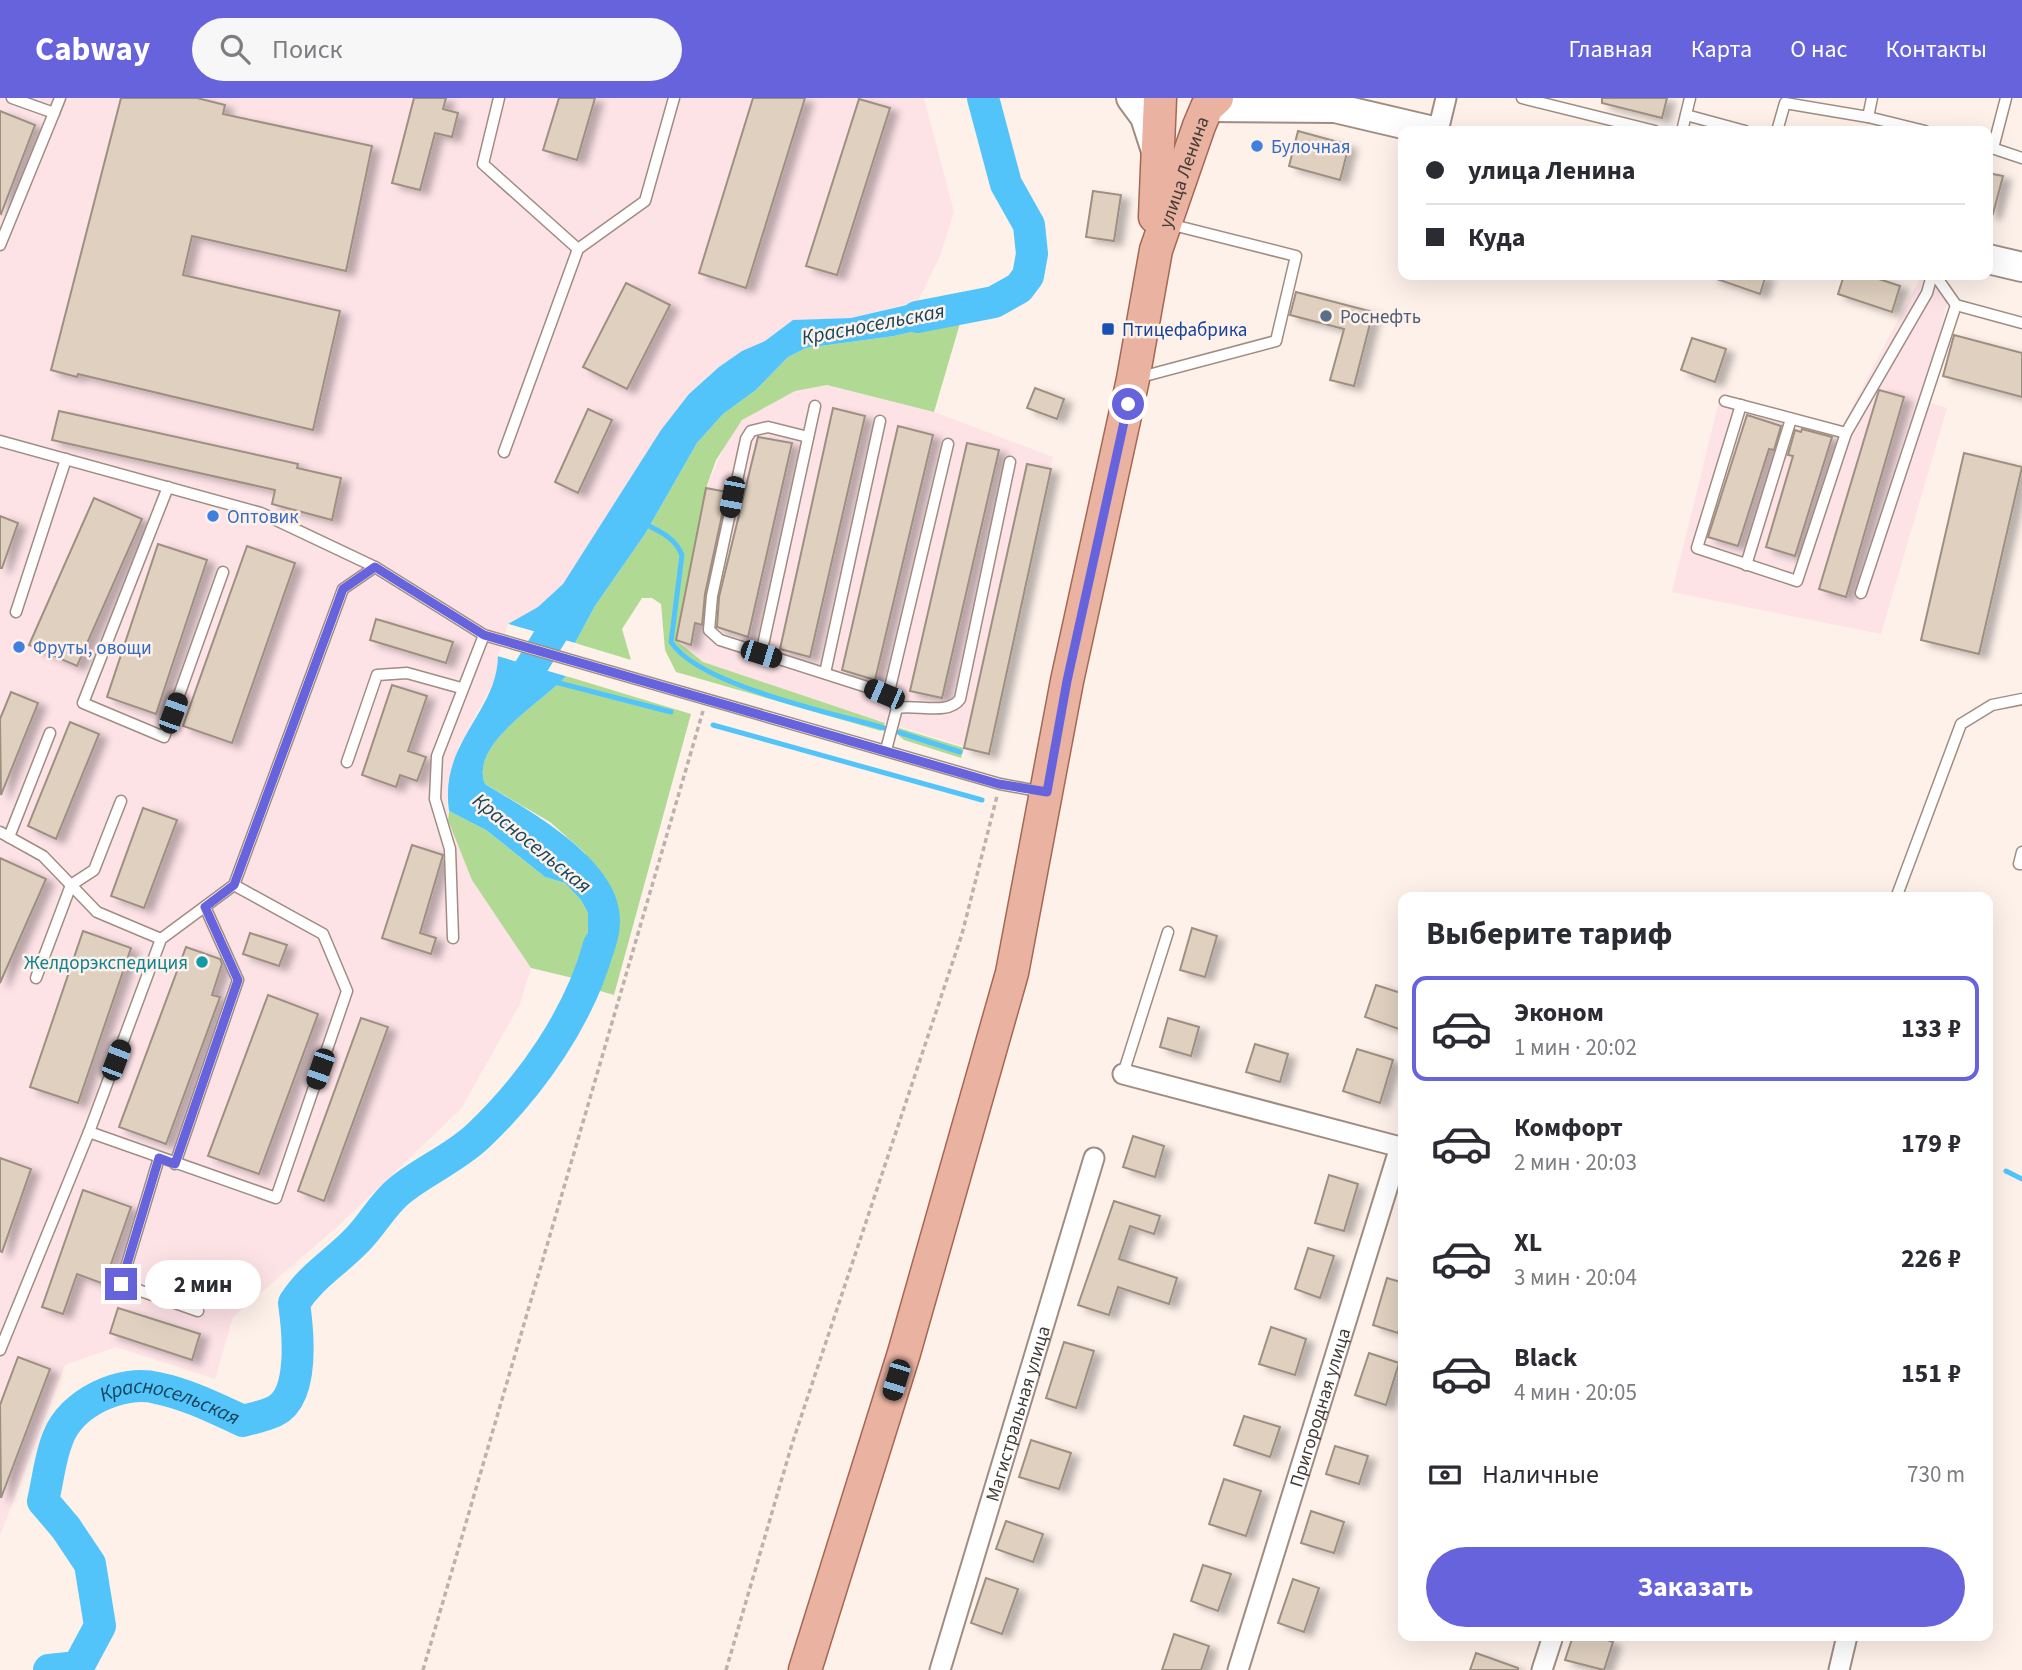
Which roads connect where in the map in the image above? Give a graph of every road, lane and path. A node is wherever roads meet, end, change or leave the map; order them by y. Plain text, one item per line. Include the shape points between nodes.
1 (12, 98) edge
2 (60, 98) edge
3 (499, 98) edge
4 (674, 98) edge
5 (1130, 98) edge
6 (1162, 98) edge
7 (1446, 98) edge
8 (1522, 98) edge
9 (1690, 98) edge
10 (1872, 98) edge
11 (2006, 98) edge
12 (1328, 101) edge
13 (1212, 102) edge
14 (54, 113) junction
15 (1686, 115) junction
16 (1868, 117) junction
17 (1418, 126) edge
18 (1438, 126) edge
19 (1635, 126) edge
20 (1683, 126) edge
21 (1727, 126) edge
22 (1778, 126) edge
23 (1905, 126) edge
24 (1993, 140) edge
25 (1993, 148) edge
26 (1157, 155) junction
27 (2022, 158) edge
28 (1160, 236) junction
29 (0, 245) edge
30 (578, 249) junction
31 (1993, 260) edge
32 (2022, 267) edge
33 (1932, 280) edge
34 (1938, 280) edge
35 (1956, 305) junction
36 (2022, 323) edge
37 (1133, 379) junction
38 (1725, 401) dead end
39 (1741, 405) junction
40 (815, 406) dead end
41 (1791, 419) junction
42 (880, 421) dead end
43 (1846, 433) junction
44 (808, 437) junction
45 (0, 441) edge
46 (948, 444) dead end
47 (504, 452) dead end
48 (66, 459) junction
49 (1010, 463) dead end
50 (168, 487) junction
51 (1746, 565) junction
52 (375, 567) junction
53 (223, 572) dead end
54 (1861, 593) dead end
55 (16, 612) dead end
56 (484, 635) junction
57 (761, 654) junction
58 (825, 673) junction
59 (461, 688) junction
60 (888, 696) junction
61 (2022, 699) edge
62 (706, 700) junction
63 (897, 708) junction
64 (50, 733) dead end
65 (886, 750) junction
66 (347, 762) dead end
67 (999, 784) junction
68 (1047, 792) junction
69 (121, 802) dead end
70 (5, 835) edge
71 (2022, 852) edge
72 (2022, 864) edge
73 (71, 885) junction
74 (234, 885) junction
75 (1898, 892) edge
76 (205, 907) junction
77 (1168, 932) dead end
78 (453, 938) dead end
79 (161, 940) junction
80 (36, 978) dead end
81 (1123, 1074) joint
82 (89, 1132) junction
83 (1398, 1143) edge
84 (159, 1158) junction
85 (1094, 1158) dead end
86 (1398, 1160) edge
87 (175, 1164) junction
88 (198, 1311) dead end
89 (0, 1350) edge
90 (1551, 1641) edge
91 (1846, 1641) edge
92 (423, 1670) edge
93 (726, 1670) edge
94 (805, 1670) edge
95 (940, 1670) edge
96 (1238, 1670) edge
97 (1542, 1670) edge
98 (1839, 1670) edge

1 - 14 lane
2 - 14 lane
3 - 30 lane via 483,164
4 - 30 lane via 645,201
5 - 26 street via 1145,117
6 - 13 main road via 1185,111
6 - 26 main road, улица Ленина
7 - 18 street
8 - 19 lane
9 - 15 lane
10 - 16 lane
11 - 24 lane
12 - 13 street
12 - 17 street
13 - 28 main road, улица Ленина
14 - 29 lane
15 - 20 lane
15 - 21 lane
16 - 22 lane via 1785,103
16 - 23 lane
25 - 27 lane
26 - 28 main road, улица Ленина
28 - 37 main road, улица Ленина
28 - 37 lane via 1296,256 1276,341
30 - 47 lane
31 - 32 street
33 - 43 lane
34 - 35 lane
35 - 36 lane
35 - 54 lane
37 - 68 main road, улица Ленина
38 - 39 lane
39 - 41 lane
39 - 51 lane via 1697,548
40 - 44 lane
41 - 43 lane
41 - 51 lane
42 - 58 lane
43 - 51 lane via 1797,582
44 - 57 lane
44 - 57 lane via 759,428 746,439 742,451 708,623 720,640
45 - 48 lane
46 - 60 lane
48 - 50 lane
48 - 55 lane
49 - 63 lane via 960,699 947,708
50 - 52 lane via 261,513
50 - 53 lane via 83,703 164,737
52 - 56 lane
52 - 74 lane via 343,589
56 - 59 lane
56 - 62 lane
57 - 58 lane
58 - 60 lane
59 - 66 lane via 407,673 377,675
59 - 78 lane via 437,756 435,800 450,849
60 - 63 lane
61 - 75 lane via 1992,705 1961,724
62 - 65 lane
62 - 92 path
63 - 65 lane
64 - 70 lane
65 - 67 lane
67 - 68 lane
67 - 93 path via 962,934 792,1444
68 - 94 main road, улица Ленина via 1012,973 904,1353
69 - 73 lane via 94,870
70 - 73 lane via 43,856
71 - 72 lane
73 - 79 lane via 97,912
73 - 80 lane
74 - 76 lane
74 - 87 lane via 323,934 347,991 276,1198
76 - 79 lane
76 - 87 lane via 238,980
77 - 81 lane
79 - 82 lane
81 - 83 street
82 - 84 lane
82 - 89 lane
84 - 87 lane
84 - 88 lane via 121,1284
85 - 95 street, Магистральная улица
86 - 96 street, Пригородная улица
90 - 97 street
91 - 98 street

